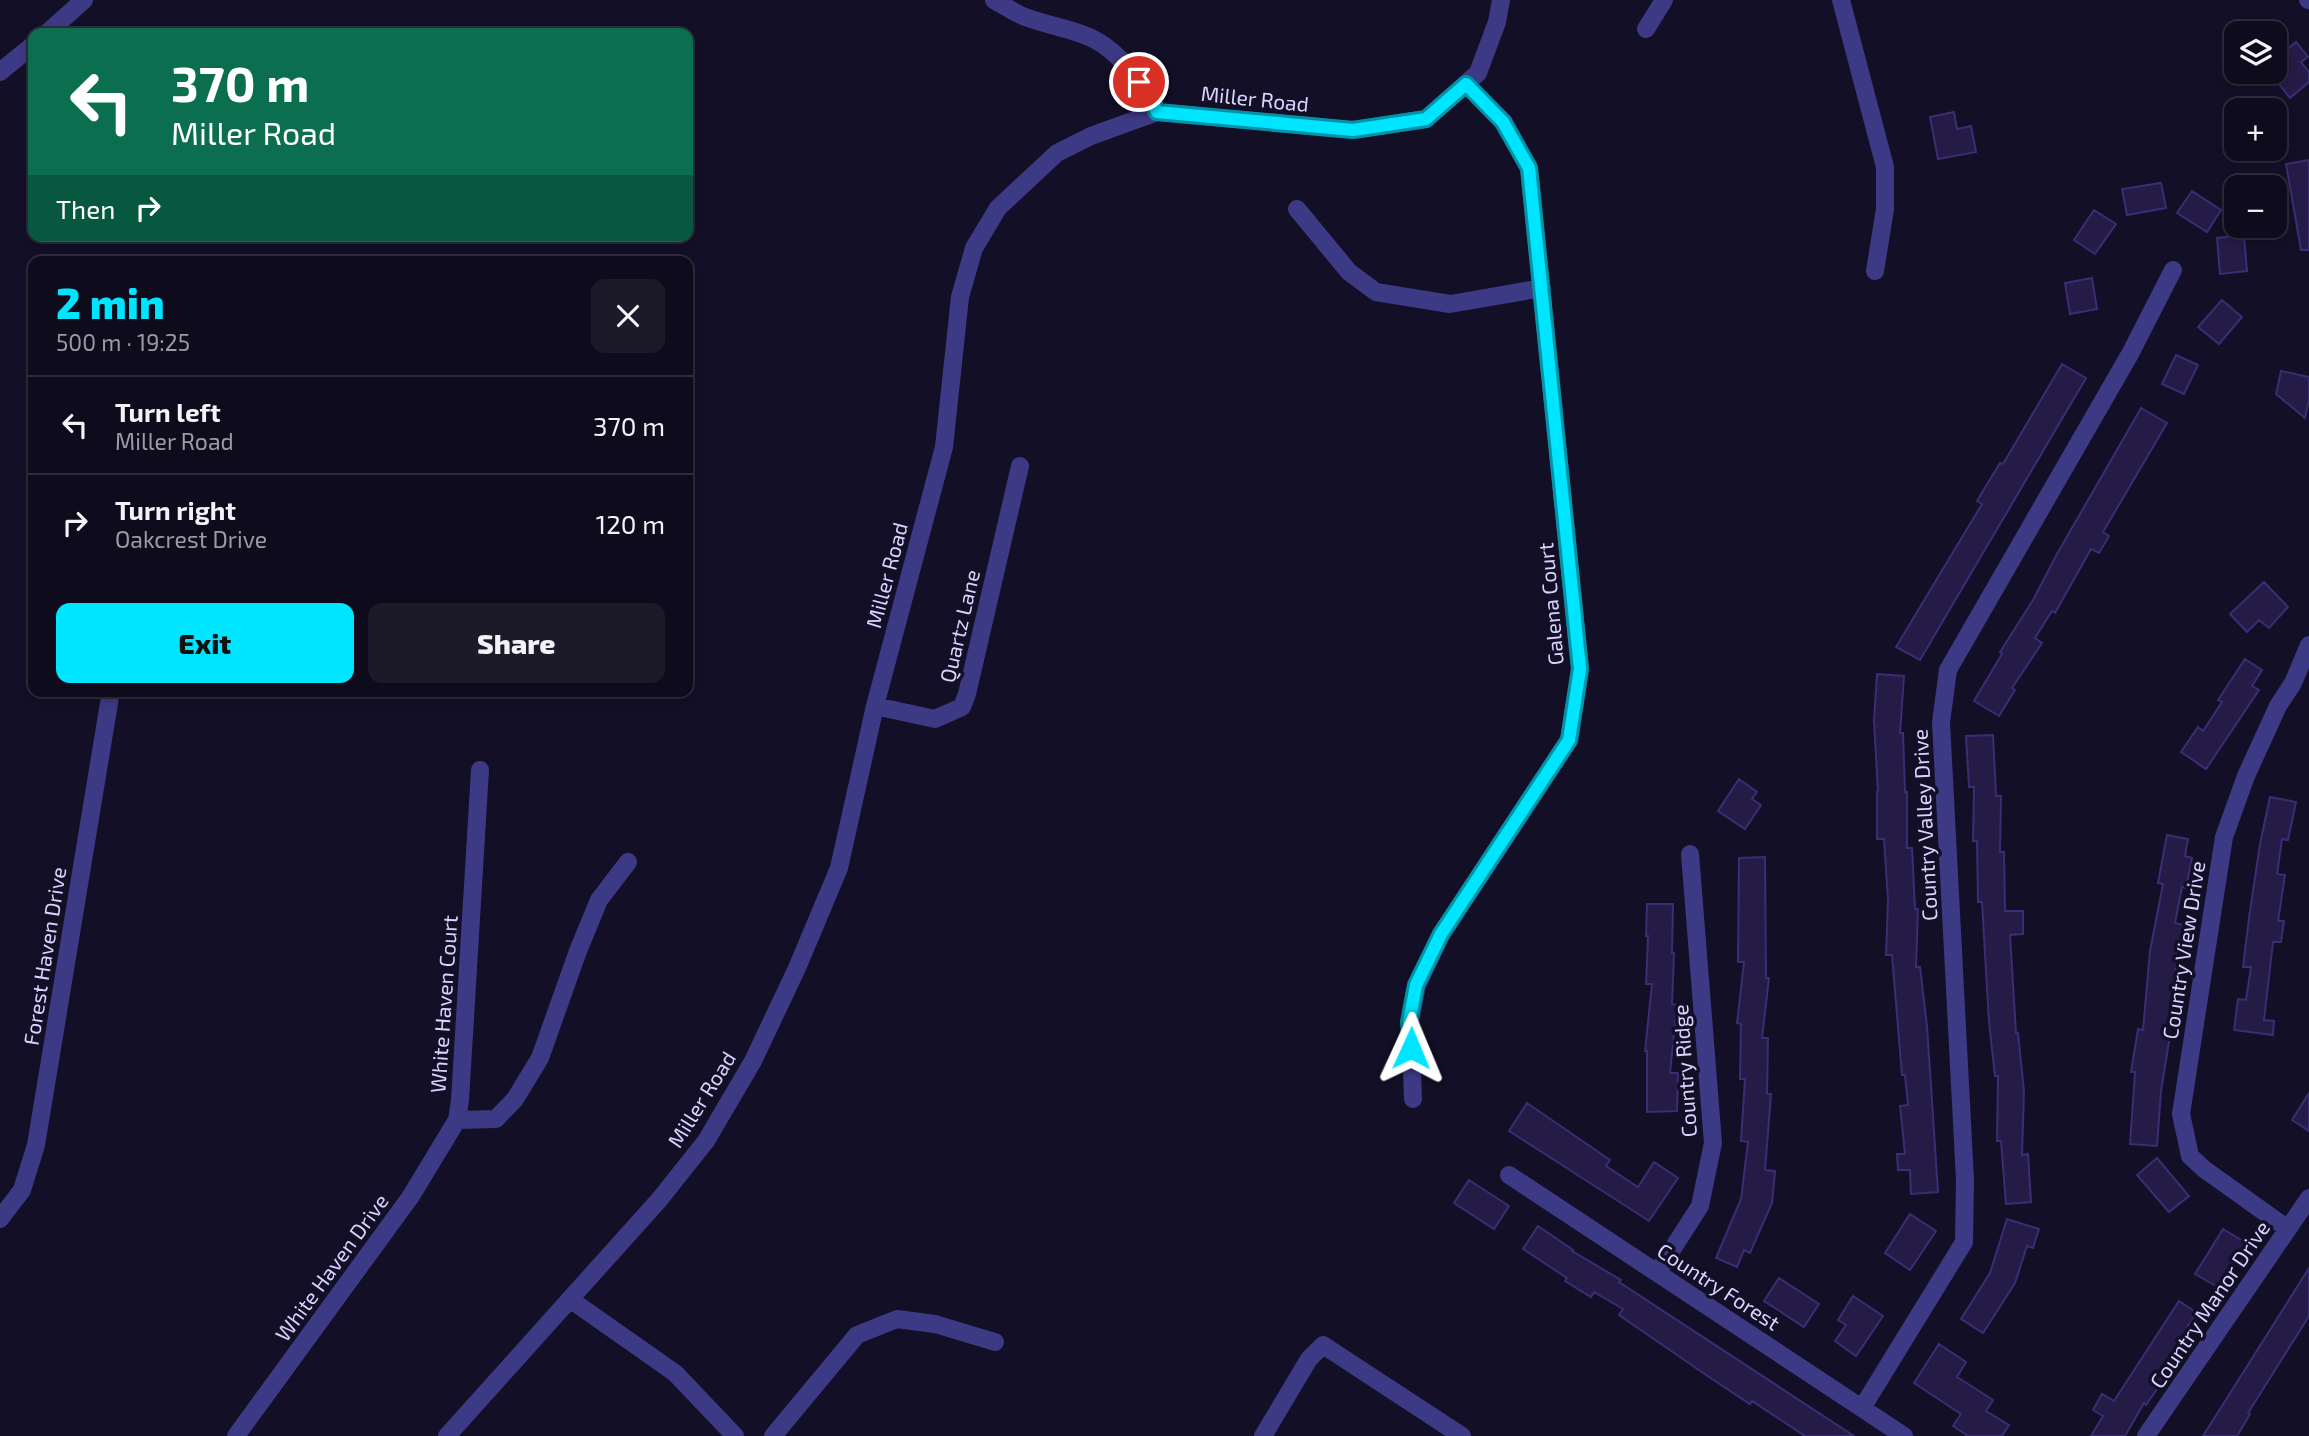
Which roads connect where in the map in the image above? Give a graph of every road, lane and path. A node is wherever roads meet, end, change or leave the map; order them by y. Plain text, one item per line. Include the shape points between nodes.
1 (84, 0) edge
2 (994, 0) edge
3 (1501, 0) edge
4 (1664, 0) edge
5 (1841, 0) edge
6 (53, 28) edge
7 (1646, 29) dead end
8 (28, 49) edge
9 (0, 72) edge
10 (1466, 84) junction
11 (1157, 112) junction
12 (1297, 209) dead end
13 (2173, 270) dead end
14 (1875, 271) dead end
15 (1542, 288) junction
16 (1020, 466) dead end
17 (2309, 645) edge
18 (110, 697) edge
19 (875, 706) junction
20 (480, 770) dead end
21 (1690, 854) dead end
22 (628, 862) dead end
23 (1413, 1099) dead end
24 (457, 1120) junction
25 (1509, 1175) dead end
26 (2309, 1198) edge
27 (0, 1219) edge
28 (2288, 1229) junction
29 (1657, 1273) junction
30 (571, 1300) junction
31 (995, 1342) dead end
32 (1862, 1408) junction
33 (236, 1436) edge
34 (447, 1436) edge
35 (735, 1436) edge
36 (773, 1436) edge
37 (1263, 1436) edge
38 (1462, 1436) edge
39 (1905, 1436) edge
40 (2146, 1436) edge

1 - 6 street
2 - 11 street via 1025,17 1077,31 1101,43 1150,95
3 - 10 street, Miller Road via 1478,73
4 - 7 street
5 - 14 street via 1885,167 1885,209
8 - 9 street
10 - 11 street, Miller Road via 1426,119 1353,130
10 - 15 street, Galena Court via 1503,122 1529,168
11 - 19 street, Miller Road via 1057,153 998,208 974,248 960,297 944,447
12 - 15 street via 1349,272 1376,292 1450,304
13 - 32 street, Country Valley Drive via 2130,354 1948,670 1941,722 1965,1180 1964,1242
15 - 23 street, Galena Court via 1580,669 1569,740 1441,934 1416,985 1409,1022
16 - 19 street, Quartz Lane via 962,707 935,719
17 - 28 street, Country View Drive via 2246,776 2224,837 2180,1114 2190,1156
18 - 27 street, Forest Haven Drive via 36,1145 22,1190
19 - 30 street, Miller Road via 839,868 753,1061 706,1141
20 - 24 street, White Haven Court
21 - 29 street, Country Ridge via 1713,1143 1700,1206
22 - 24 street, White Haven Court via 599,900 540,1058 514,1099 496,1119
24 - 33 street, White Haven Drive via 411,1196
25 - 29 street, Country Forest
26 - 28 street, Country Manor Drive
28 - 40 street, Country Manor Drive
29 - 32 street, Country Forest
30 - 34 street, Miller Road
30 - 35 street via 675,1373
31 - 36 street via 935,1324 897,1319 857,1335
32 - 39 street, Country Forest
37 - 38 street via 1309,1359 1323,1345

